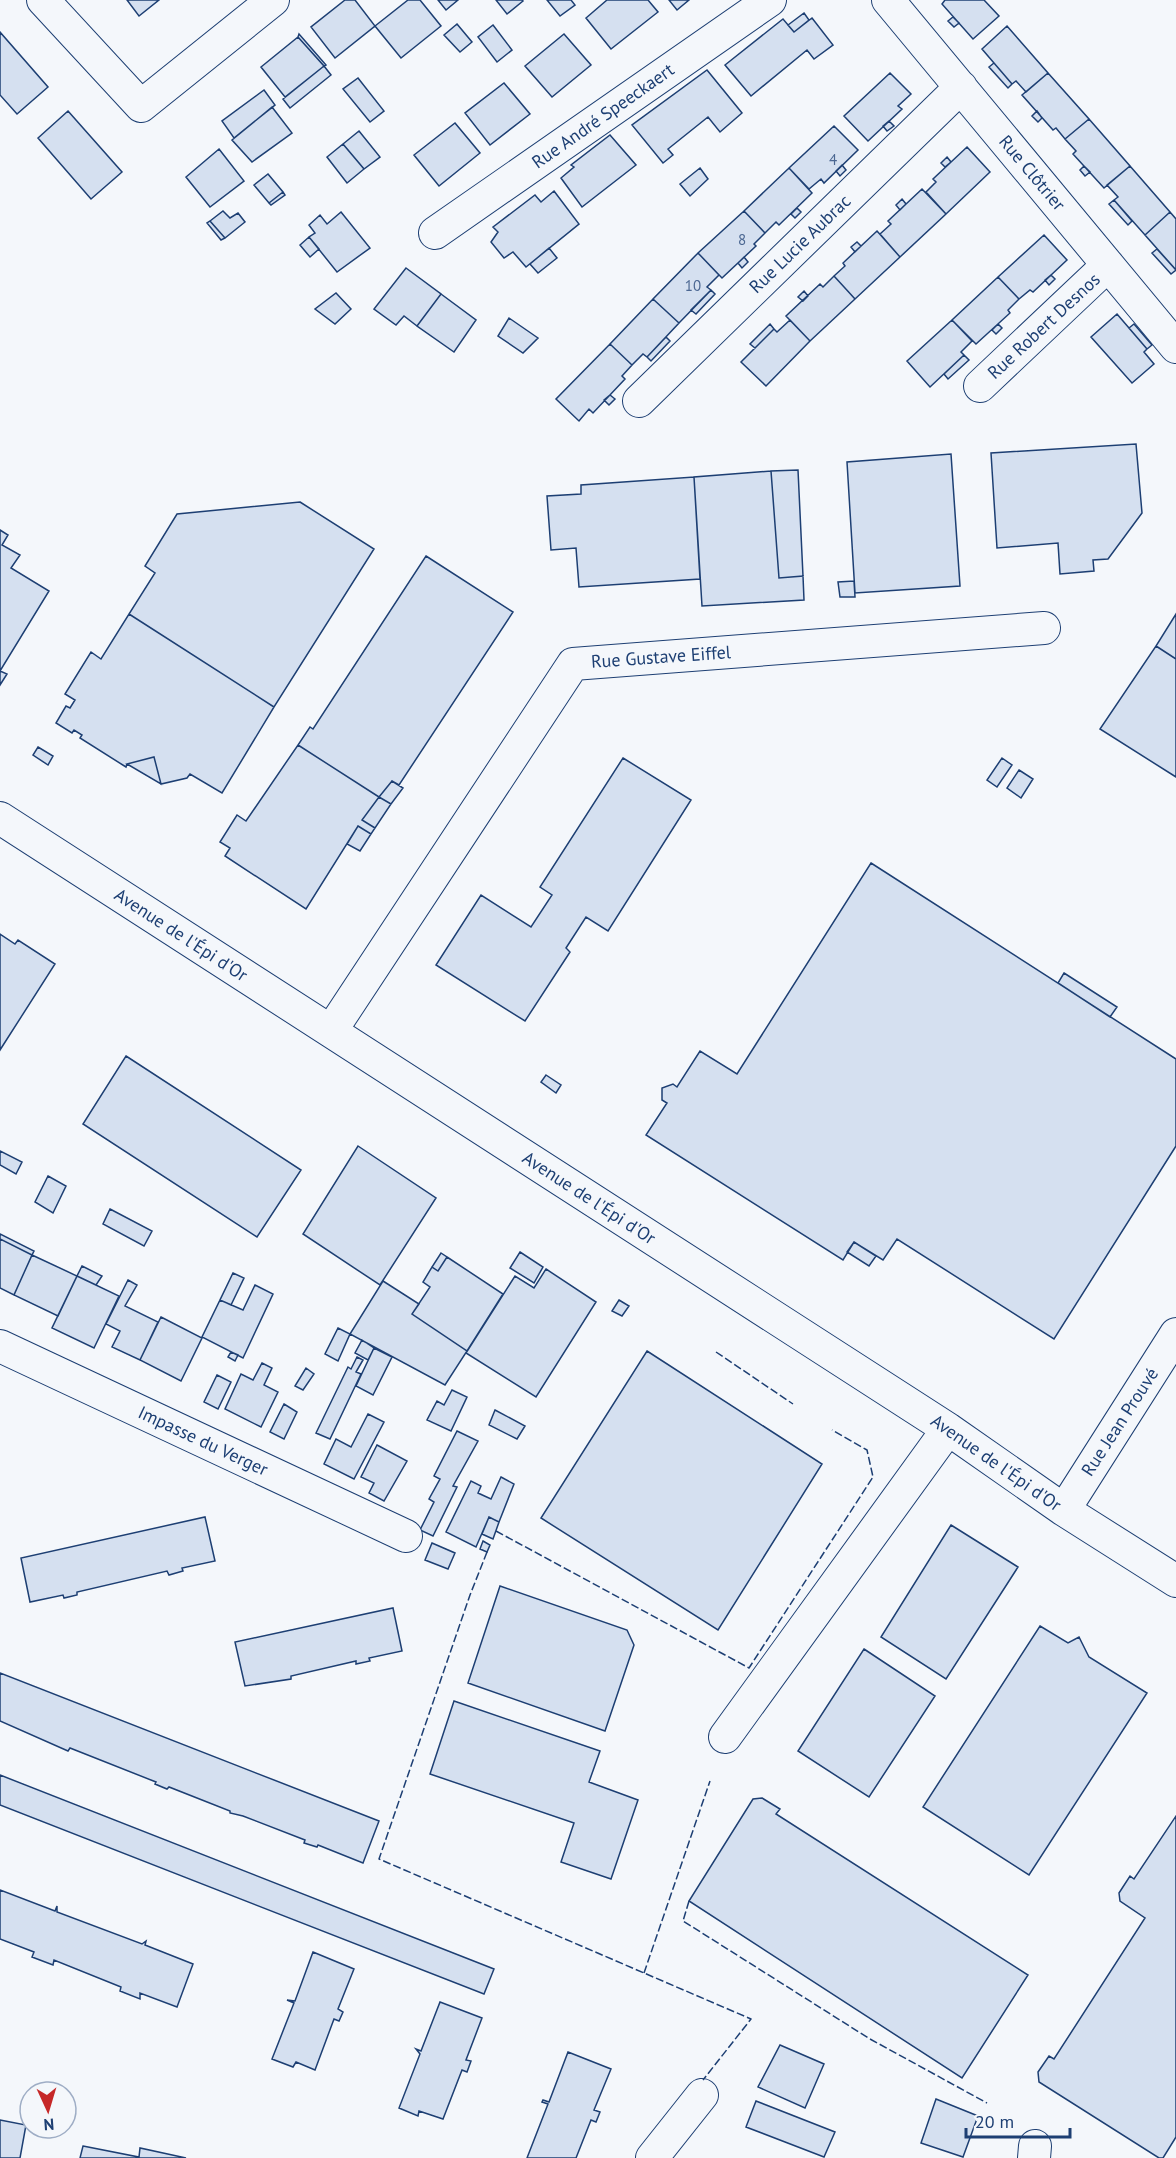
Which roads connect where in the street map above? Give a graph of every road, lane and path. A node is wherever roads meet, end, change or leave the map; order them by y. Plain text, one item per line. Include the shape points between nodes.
1 (43, 0) edge
2 (273, 0) edge
3 (770, 0) edge
4 (888, 0) edge
5 (961, 87) junction
6 (435, 233) dead end
7 (1108, 265) junction
8 (1176, 347) edge
9 (980, 386) dead end
10 (639, 401) dead end
11 (1044, 628) dead end
12 (0, 818) edge
13 (331, 1031) junction
14 (1176, 1334) edge
15 (0, 1346) edge
16 (948, 1429) junction
17 (1064, 1510) junction
18 (406, 1536) dead end
19 (1176, 1581) edge
20 (725, 1737) dead end
21 (702, 2095) dead end
22 (652, 2158) edge

1 - 2 street via 141,106
3 - 6 street, Rue André Speeckaert
4 - 5 street, Rue Clôtrier
5 - 7 street, Rue Clôtrier
5 - 10 street, Rue Lucie Aubrac
7 - 8 street, Rue Clôtrier
7 - 9 street, Rue Robert Desnos
11 - 13 street, Rue Gustave Eiffel via 573,664
12 - 13 street, Avenue de l'Épi d'Or
13 - 16 street, Avenue de l'Épi d'Or
14 - 17 street, Rue Jean Prouvé
15 - 18 street, Impasse du Verger
16 - 17 street, Avenue de l'Épi d'Or
16 - 20 street
17 - 19 street, Avenue de l'Épi d'Or
21 - 22 street

